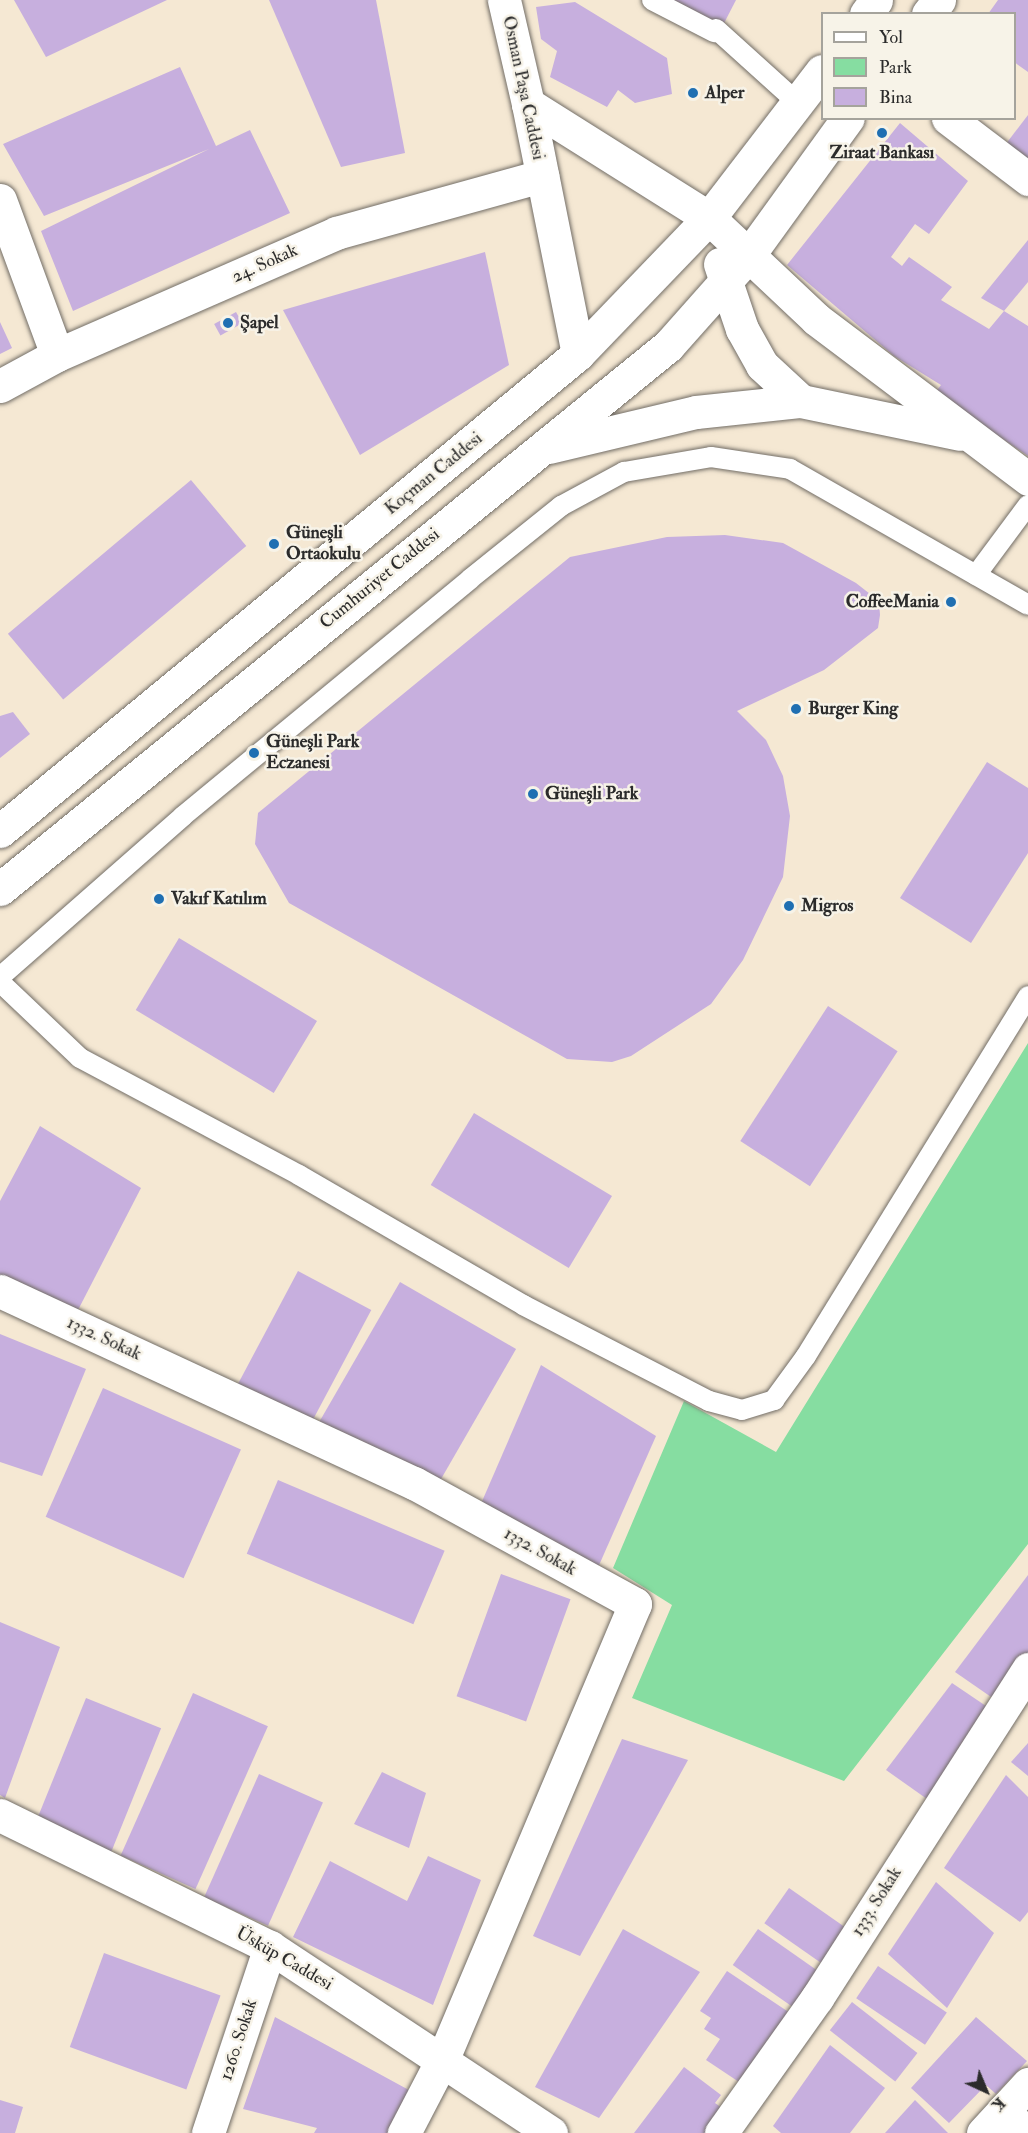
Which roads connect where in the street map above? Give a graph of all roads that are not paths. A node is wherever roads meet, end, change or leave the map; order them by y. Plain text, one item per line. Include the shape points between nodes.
1 (504, 0) edge
2 (652, 0) edge
3 (939, 0) edge
4 (930, 12) edge
5 (821, 72) edge
6 (798, 103) junction
7 (528, 104) junction
8 (847, 120) edge
9 (951, 120) edge
10 (542, 176) junction
11 (1028, 179) edge
12 (0, 200) edge
13 (709, 218) junction
14 (748, 256) junction
15 (725, 282) junction
16 (578, 354) junction
17 (57, 355) junction
18 (0, 386) edge
19 (801, 401) junction
20 (971, 437) junction
21 (540, 449) junction
22 (1028, 479) edge
23 (1028, 505) edge
24 (976, 575) junction
25 (1028, 605) edge
26 (0, 831) edge
27 (0, 889) edge
28 (0, 977) edge
29 (0, 982) edge
30 (1028, 996) edge
31 (0, 1291) edge
32 (1028, 1669) edge
33 (0, 1815) edge
34 (270, 1947) junction
35 (443, 2058) junction
36 (1028, 2084) edge
37 (993, 2122) edge
38 (208, 2133) edge
39 (404, 2133) edge
40 (551, 2133) edge
41 (721, 2133) edge
42 (1027, 2133) edge

1 - 7 main road, Osman Paşa Caddesi
2 - 6 lane via 715,31
3 - 4 main road
5 - 6 main road, Koçman Caddesi
6 - 13 main road, Koçman Caddesi
7 - 10 main road, Osman Paşa Caddesi
7 - 13 main road
8 - 14 main road
9 - 11 main road
10 - 16 main road, Osman Paşa Caddesi
10 - 17 main road, 24. Sokak via 336,233
12 - 17 main road
13 - 14 main road
13 - 15 main road
13 - 16 main road, Koçman Caddesi
14 - 15 main road, Cumhuriyet Caddesi
14 - 20 main road via 816,319
15 - 19 main road via 762,365
15 - 21 main road, Cumhuriyet Caddesi via 668,346
16 - 26 main road, Koçman Caddesi
17 - 18 main road, 24. Sokak
19 - 20 main road
19 - 21 main road via 696,412
20 - 22 main road
21 - 27 main road, Cumhuriyet Caddesi
23 - 24 lane
24 - 25 lane
24 - 28 lane via 790,468 711,457 624,472 561,506 470,579 183,816
29 - 30 lane via 81,1058 523,1305 709,1401 742,1410 774,1400 806,1356
31 - 35 main road, 1332. Sokak via 414,1483 635,1604
32 - 41 main road, 1333. Sokak via 817,1998
33 - 34 main road, Üsküp Caddesi
34 - 35 main road, Üsküp Caddesi
34 - 38 main road, 1260. Sokak
35 - 39 main road
35 - 40 main road, Üsküp Caddesi
36 - 37 main road
37 - 42 main road

